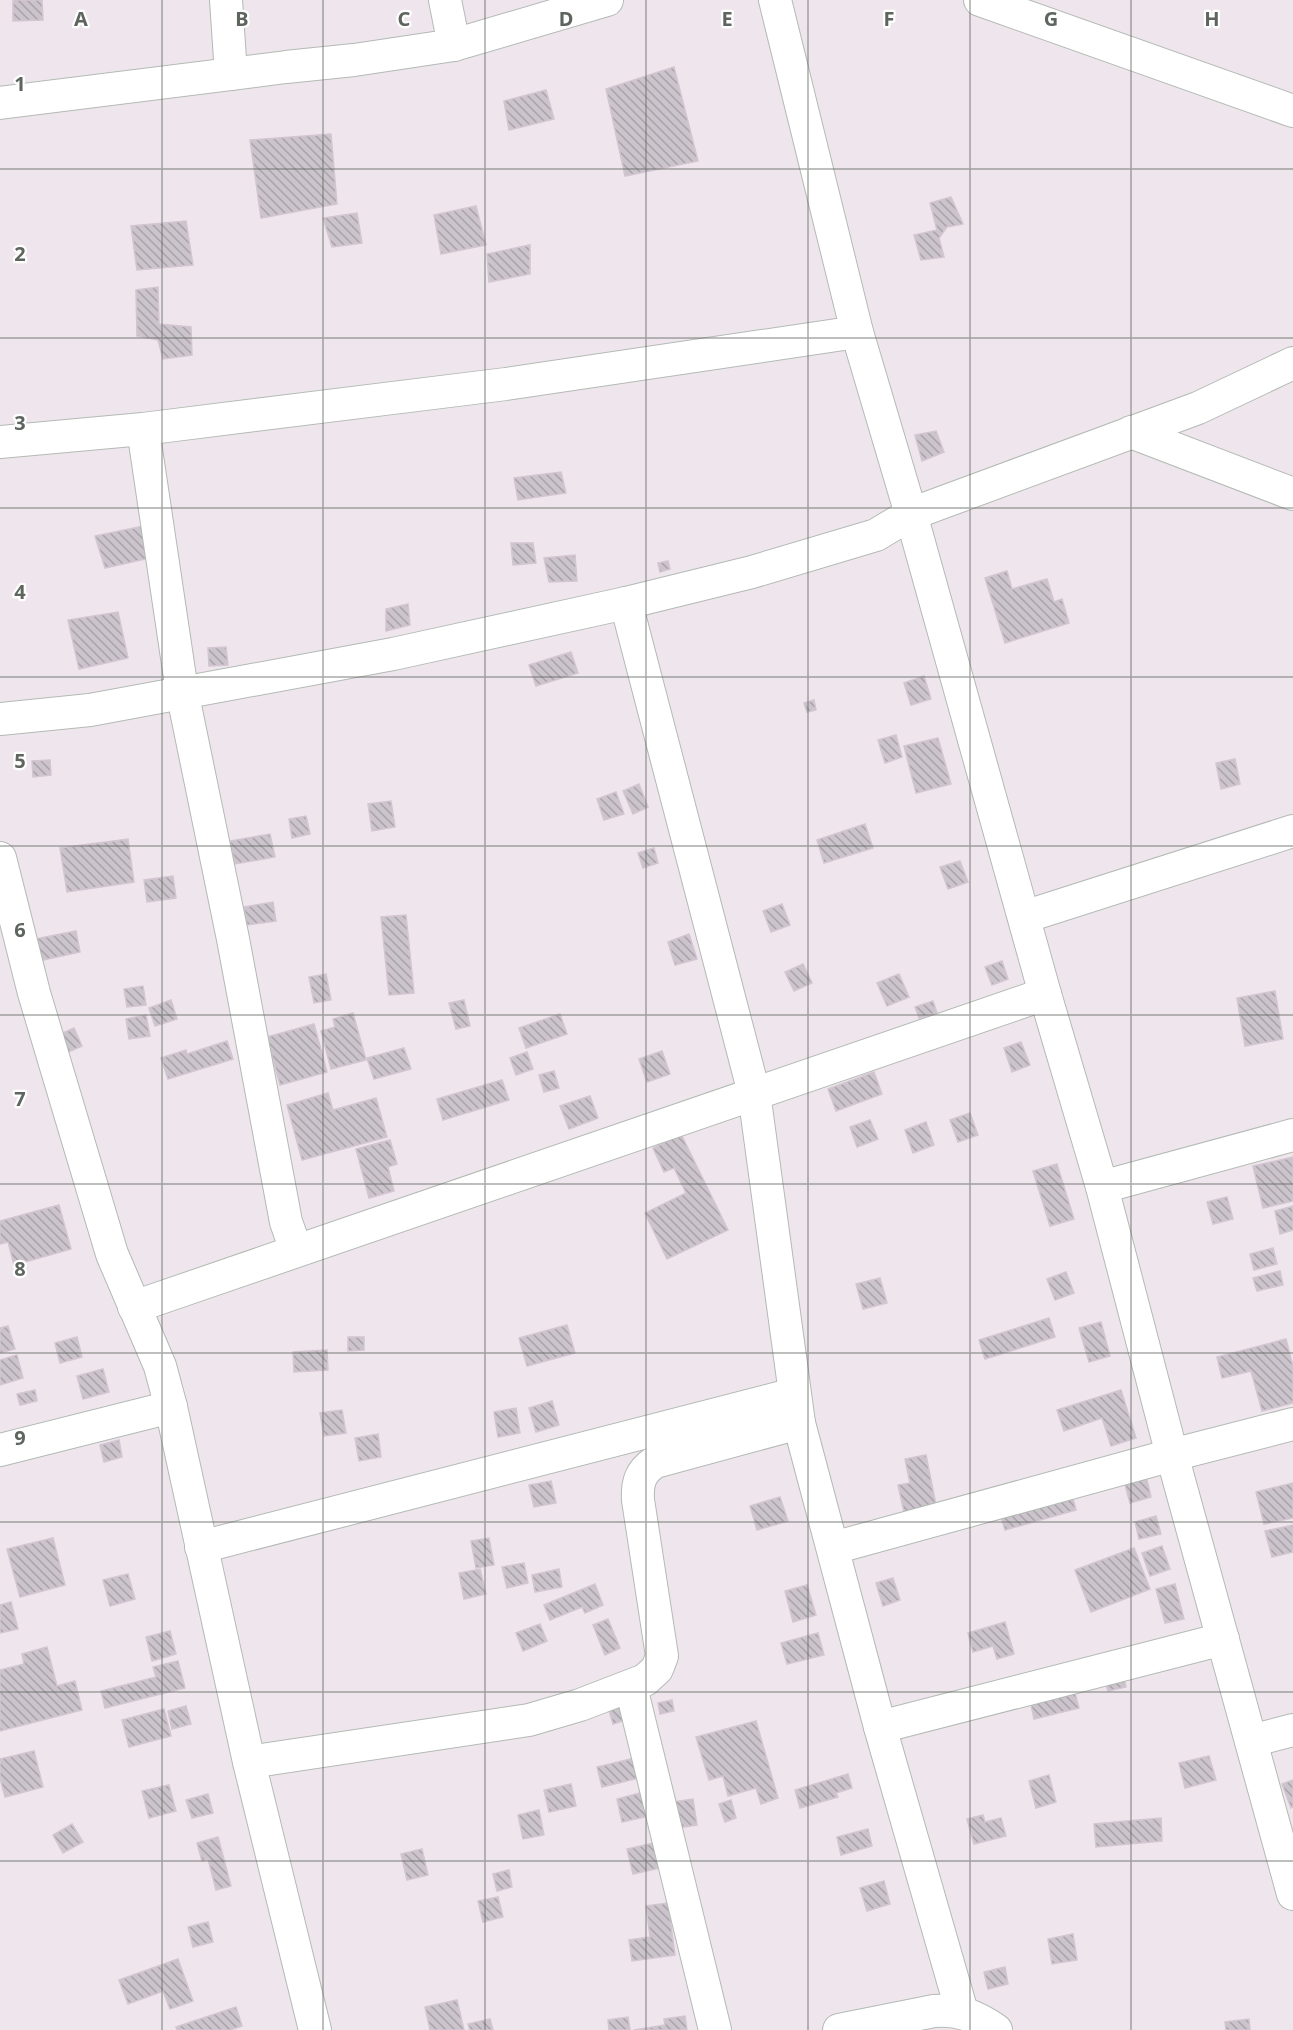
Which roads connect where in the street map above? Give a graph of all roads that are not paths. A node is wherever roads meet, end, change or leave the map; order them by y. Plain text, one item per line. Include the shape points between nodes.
1 (226, 0) edge
2 (445, 0) edge
3 (607, 0) edge
4 (775, 0) edge
5 (980, 0) edge
6 (454, 45) junction
7 (231, 74) junction
8 (0, 103) edge
9 (1293, 111) edge
10 (857, 332) junction
11 (1293, 363) edge
12 (143, 429) junction
13 (1131, 432) junction
14 (0, 442) edge
15 (1293, 494) edge
16 (911, 514) junction
17 (626, 603) junction
18 (182, 691) junction
19 (0, 719) edge
20 (1293, 831) edge
21 (0, 858) edge
22 (1024, 917) junction
23 (1044, 994) junction
24 (754, 1093) junction
25 (1293, 1135) edge
26 (1102, 1187) junction
27 (296, 1250) junction
28 (134, 1307) junction
29 (171, 1407) junction
30 (796, 1408) junction
31 (1293, 1424) edge
32 (0, 1450) edge
33 (1172, 1455) junction
34 (201, 1547) junction
35 (833, 1548) junction
36 (1223, 1639) junction
37 (631, 1687) junction
38 (880, 1727) junction
39 (1293, 1730) edge
40 (1251, 1741) junction
41 (249, 1762) junction
42 (1293, 1894) edge
43 (962, 2012) junction
44 (315, 2030) edge
45 (715, 2030) edge
46 (839, 2030) edge
47 (996, 2030) edge

1 - 7 street
2 - 6 street
3 - 6 street
4 - 10 street
5 - 9 street
6 - 7 street
7 - 8 street
10 - 12 street via 506,384
10 - 16 street
11 - 13 street via 1198,408
12 - 14 street
12 - 18 street
13 - 15 street
13 - 16 street
16 - 17 street via 876,535 752,572
16 - 22 street
17 - 18 street via 393,654
17 - 24 street
18 - 19 street via 90,710
18 - 27 street via 286,1222
20 - 22 street
21 - 28 street via 34,993 112,1254
22 - 23 street
23 - 24 street
23 - 26 street
24 - 27 street
24 - 30 street
25 - 26 street
26 - 33 street
27 - 28 street
28 - 29 street via 160,1366
29 - 32 street
29 - 34 street
30 - 34 street
30 - 35 street
30 - 37 street via 655,1462 640,1477 638,1500 662,1656 657,1669
31 - 33 street
33 - 35 street
33 - 36 street
34 - 41 street
35 - 38 street
36 - 38 street
36 - 40 street
37 - 41 street via 529,1720
37 - 45 street
38 - 43 street
39 - 40 street
40 - 42 street
41 - 44 street
43 - 46 street via 934,2011
43 - 47 street

